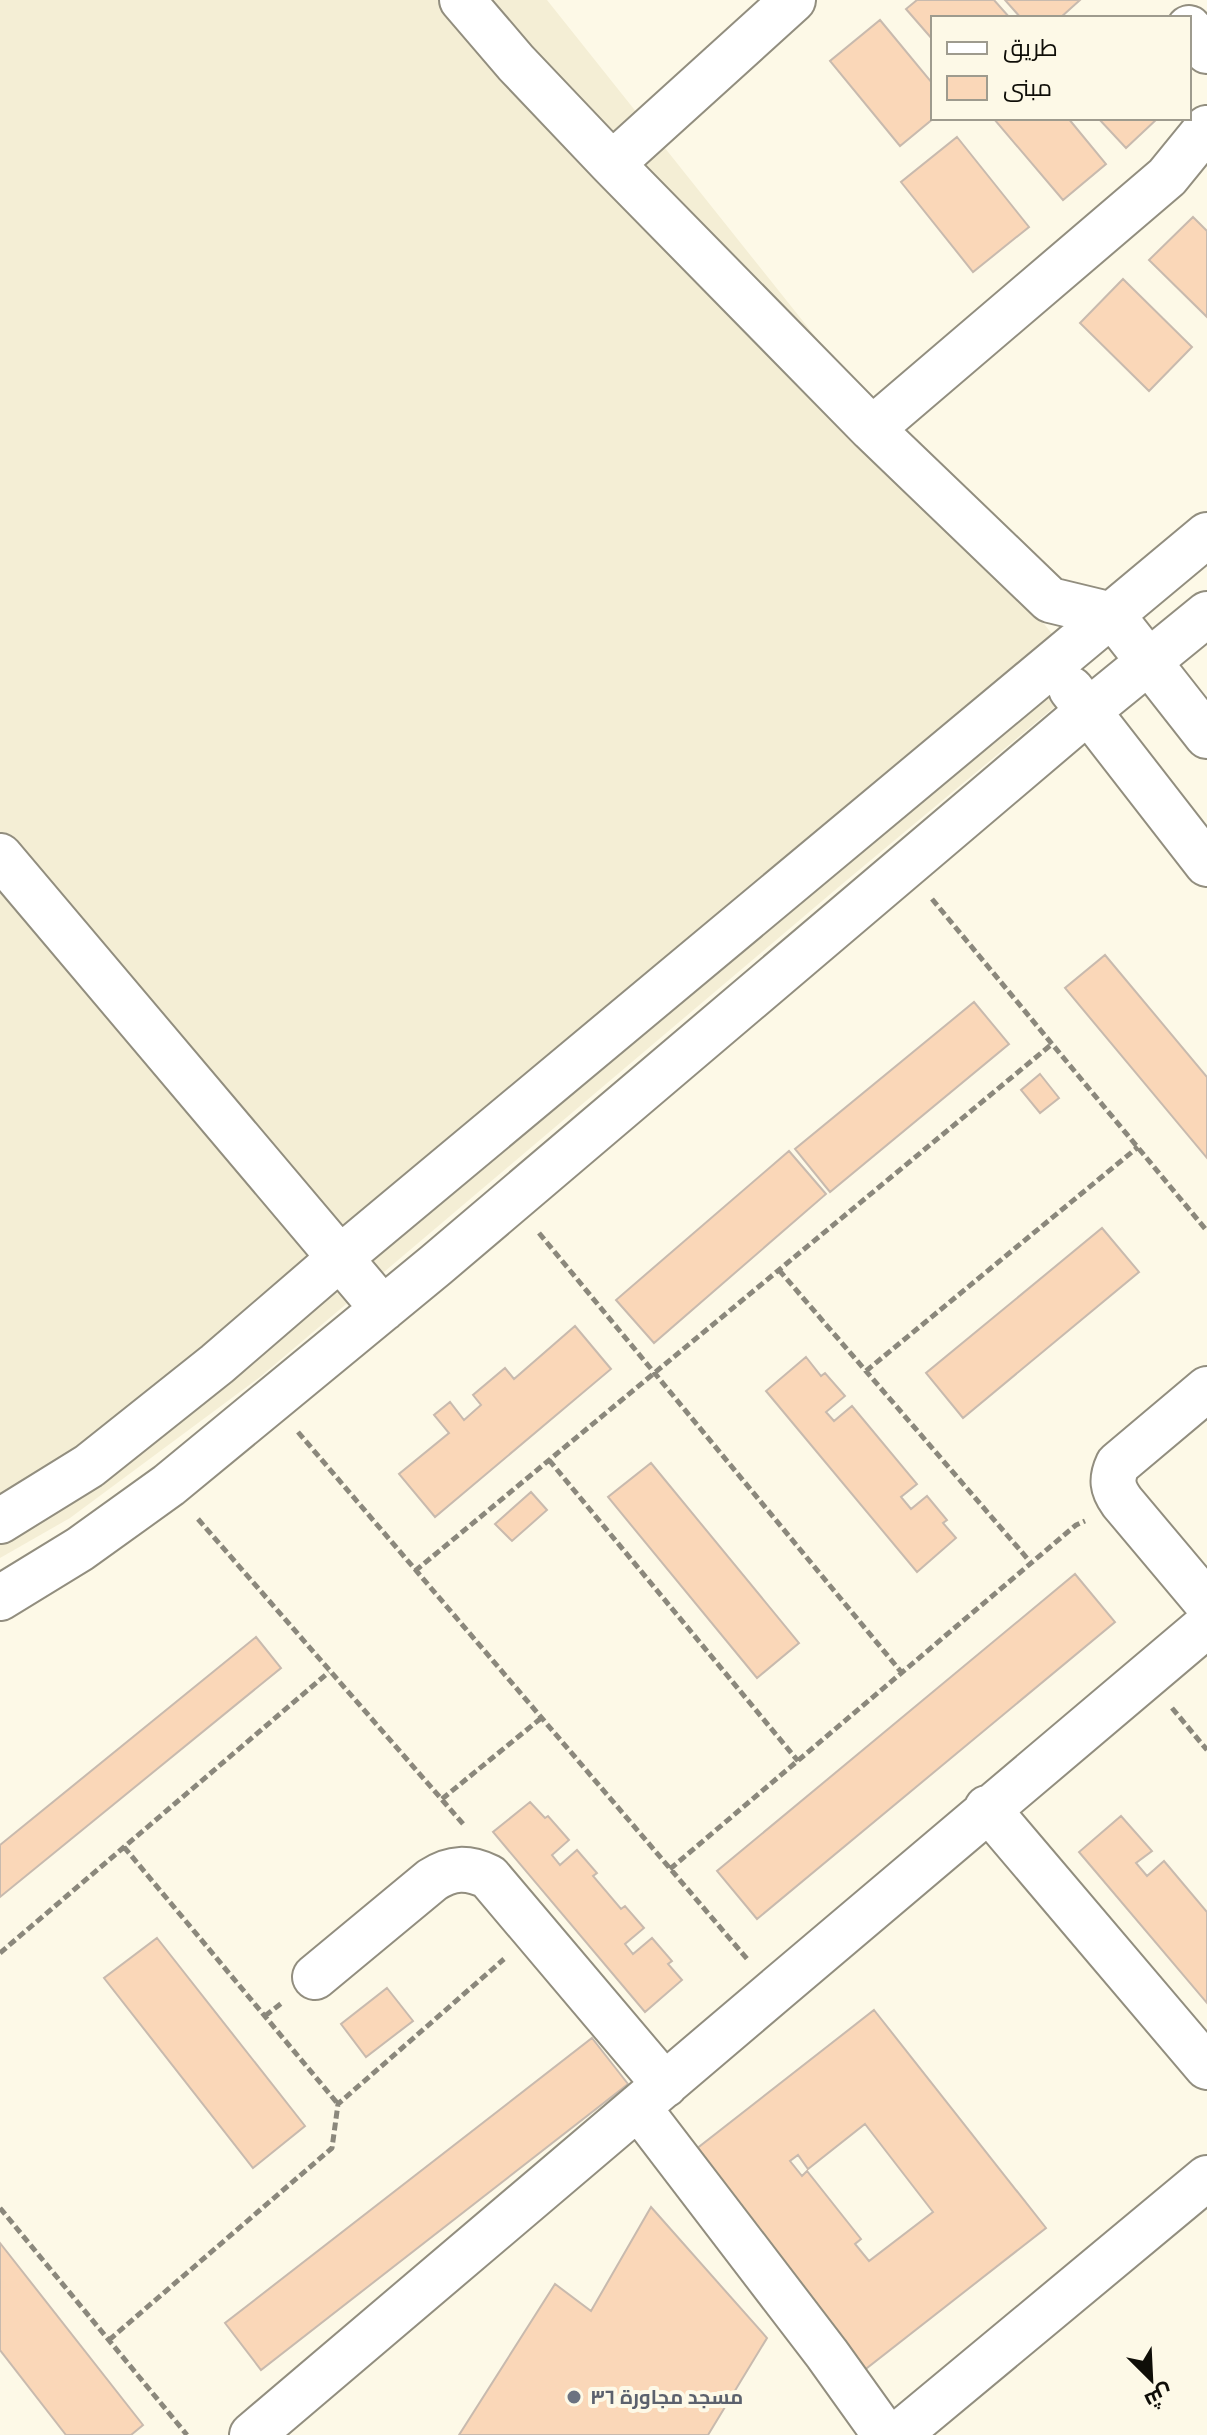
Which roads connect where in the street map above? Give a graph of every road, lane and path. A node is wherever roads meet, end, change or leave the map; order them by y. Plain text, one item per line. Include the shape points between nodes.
1 (462, 0) edge
2 (793, 0) edge
3 (1165, 0) edge
4 (1179, 16) edge
5 (1191, 31) edge
6 (1207, 51) edge
7 (1207, 128) edge
8 (612, 164) junction
9 (872, 429) junction
10 (1207, 535) edge
11 (1050, 600) junction
12 (1207, 614) edge
13 (1112, 615) junction
14 (1149, 662) junction
15 (1055, 665) junction
16 (1087, 712) junction
17 (1207, 736) edge
18 (0, 856) edge
19 (1207, 864) edge
20 (906, 867) junction
21 (1052, 1044) junction
22 (1138, 1147) junction
23 (512, 1200) junction
24 (1207, 1231) edge
25 (340, 1258) junction
26 (779, 1270) junction
27 (383, 1309) junction
28 (866, 1371) junction
29 (654, 1373) junction
30 (1207, 1389) edge
31 (271, 1401) junction
32 (549, 1460) junction
33 (169, 1485) junction
34 (0, 1521) edge
35 (1091, 1521) dead end
36 (1032, 1564) junction
37 (415, 1571) junction
38 (0, 1598) edge
39 (1207, 1603) edge
40 (1207, 1625) edge
41 (329, 1672) junction
42 (902, 1673) junction
43 (1145, 1677) junction
44 (540, 1719) junction
45 (1207, 1750) edge
46 (798, 1761) junction
47 (441, 1800) junction
48 (987, 1808) junction
49 (473, 1835) dead end
50 (124, 1847) junction
51 (670, 1869) junction
52 (535, 1932) junction
53 (0, 1953) edge
54 (315, 1977) dead end
55 (775, 1992) junction
56 (1207, 2067) edge
57 (652, 2096) junction
58 (338, 2104) junction
59 (1207, 2178) edge
60 (0, 2208) edge
61 (109, 2340) junction
62 (187, 2435) edge
63 (252, 2435) edge
64 (885, 2435) edge
65 (898, 2435) edge

1 - 8 street
2 - 8 street
3 - 4 street
5 - 6 street
7 - 9 street via 1167,177
8 - 9 street
9 - 11 street
10 - 13 street
11 - 13 street
11 - 15 street
12 - 14 street
13 - 14 street
13 - 15 street
14 - 16 street
14 - 17 street
15 - 16 street
15 - 25 street
16 - 19 street
16 - 20 street
18 - 25 street
20 - 21 path
20 - 23 street
21 - 22 path
21 - 26 path
22 - 24 path
22 - 28 path
23 - 27 street
23 - 29 path
25 - 27 street
25 - 34 street via 89,1466
26 - 28 path
26 - 29 path
27 - 31 street
28 - 36 path
29 - 32 path
29 - 42 path
30 - 39 street via 1118,1464 1112,1477 1114,1492
31 - 33 street
31 - 37 path
32 - 37 path
32 - 46 path
33 - 38 street
33 - 41 path
35 - 36 path via 1076,1525
36 - 42 path
37 - 44 path
40 - 43 street
41 - 47 path
41 - 50 path
42 - 46 path
43 - 45 path
43 - 48 street
44 - 47 path
44 - 51 path
46 - 51 path
47 - 49 path
48 - 55 street
48 - 56 street
50 - 53 path
50 - 58 path
51 - 55 path
52 - 54 street via 489,1877 475,1870 445,1872
52 - 57 street
52 - 58 path
55 - 57 street
57 - 63 street
57 - 64 street
58 - 61 path via 332,2148
59 - 65 street
60 - 61 path
61 - 62 path

